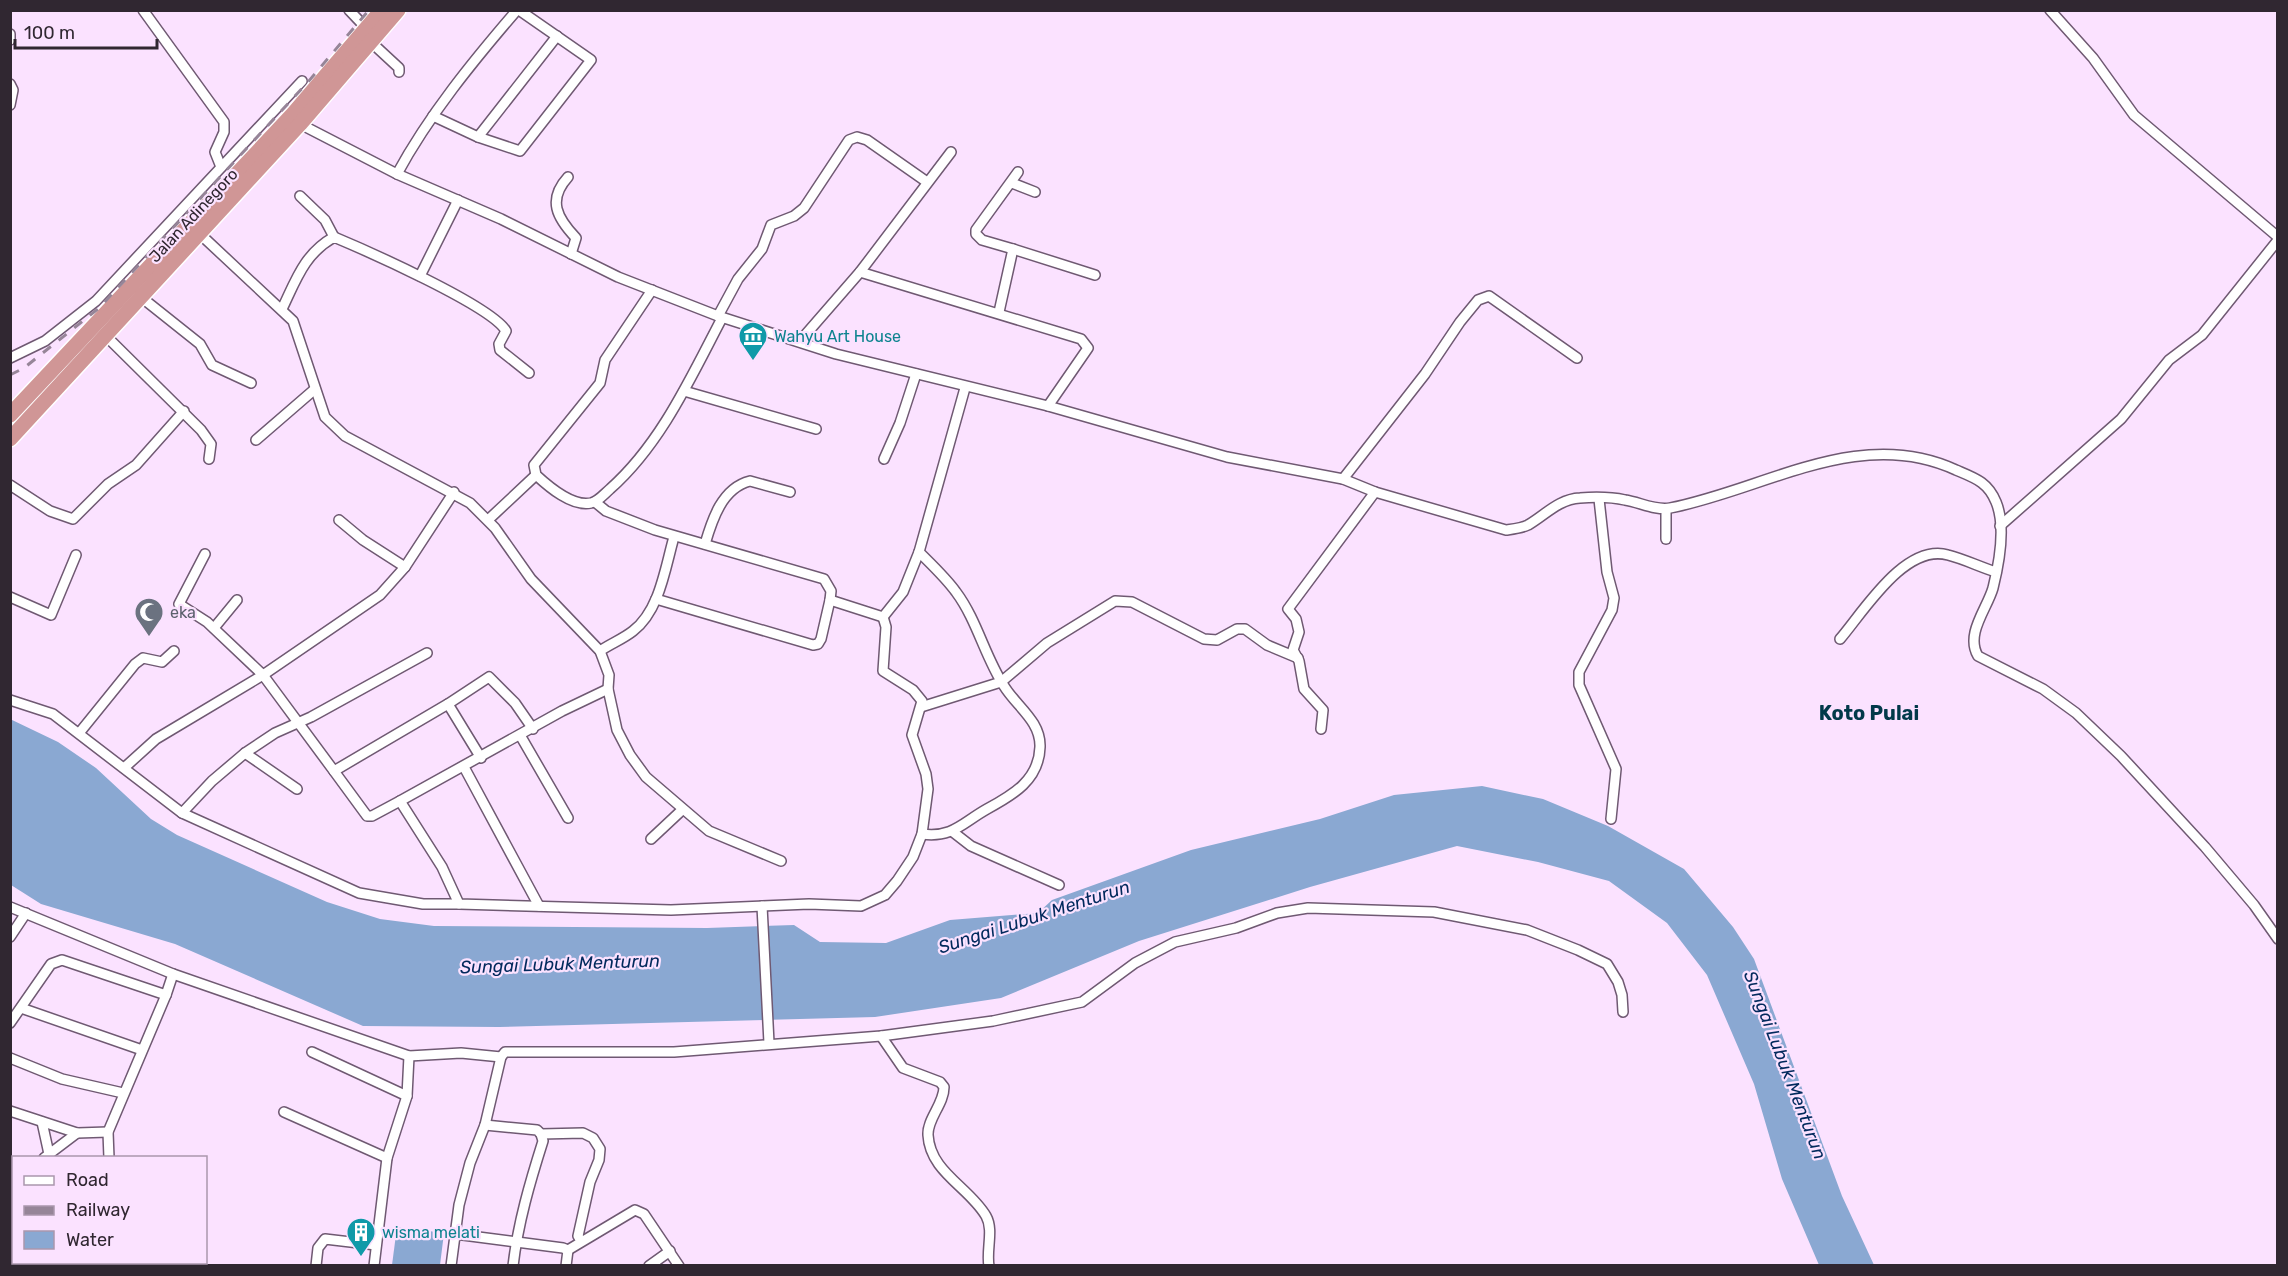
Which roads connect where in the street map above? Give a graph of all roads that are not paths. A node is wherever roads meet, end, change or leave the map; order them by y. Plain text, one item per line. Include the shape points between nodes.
1 (349, 10) edge
2 (382, 10) edge
3 (398, 10) edge
4 (518, 10) edge
5 (2050, 10) edge
6 (148, 12) edge
7 (10, 34) edge
8 (370, 36) junction
9 (557, 36) junction
10 (10, 40) edge
11 (399, 72) dead end
12 (302, 81) dead end
13 (10, 84) edge
14 (10, 105) edge
15 (433, 116) junction
16 (300, 124) junction
17 (478, 137) junction
18 (951, 152) dead end
19 (221, 167) junction
20 (1018, 172) dead end
21 (397, 174) junction
22 (567, 177) dead end
23 (927, 182) junction
24 (1012, 183) junction
25 (203, 187) junction
26 (1035, 192) dead end
27 (300, 196) dead end
28 (215, 197) junction
29 (458, 200) junction
30 (200, 234) junction
31 (334, 237) junction
32 (2277, 239) edge
33 (1013, 249) junction
34 (571, 254) junction
35 (860, 272) junction
36 (1095, 275) dead end
37 (420, 276) junction
38 (652, 290) junction
39 (141, 297) junction
40 (282, 309) junction
41 (999, 312) junction
42 (720, 317) junction
43 (105, 335) junction
44 (800, 341) junction
45 (10, 358) edge
46 (1577, 358) dead end
47 (529, 373) dead end
48 (916, 375) junction
49 (251, 383) dead end
50 (965, 388) junction
51 (315, 389) junction
52 (684, 391) junction
53 (1048, 406) junction
54 (15, 410) edge
55 (184, 411) junction
56 (31, 416) junction
57 (816, 429) dead end
58 (11, 435) edge
59 (256, 440) dead end
60 (209, 459) dead end
61 (884, 459) dead end
62 (536, 475) junction
63 (1343, 479) junction
64 (10, 485) edge
65 (454, 492) junction
66 (790, 492) dead end
67 (1375, 492) junction
68 (1599, 499) junction
69 (595, 502) junction
70 (1666, 509) junction
71 (339, 520) dead end
72 (488, 520) junction
73 (2000, 526) junction
74 (674, 537) junction
75 (1666, 539) dead end
76 (705, 544) junction
77 (919, 552) junction
78 (205, 554) dead end
79 (76, 555) dead end
80 (405, 567) junction
81 (1996, 573) junction
82 (10, 597) edge
83 (656, 599) junction
84 (237, 600) dead end
85 (830, 600) junction
86 (883, 617) junction
87 (214, 628) junction
88 (1840, 639) dead end
89 (174, 651) dead end
90 (600, 651) junction
91 (427, 653) dead end
92 (1298, 658) junction
93 (263, 675) junction
94 (1002, 682) junction
95 (608, 689) junction
96 (10, 700) edge
97 (448, 704) junction
98 (921, 707) junction
99 (298, 723) junction
100 (532, 729) junction
101 (1322, 729) dead end
102 (80, 732) junction
103 (520, 735) junction
104 (245, 753) junction
105 (481, 758) junction
106 (464, 767) junction
107 (124, 768) junction
108 (334, 771) junction
109 (297, 789) dead end
110 (400, 801) junction
111 (682, 810) junction
112 (182, 813) junction
113 (568, 818) dead end
114 (1611, 819) dead end
115 (953, 832) junction
116 (922, 834) junction
117 (651, 839) dead end
118 (782, 861) dead end
119 (1059, 885) dead end
120 (459, 904) junction
121 (539, 906) junction
122 (10, 907) edge
123 (762, 910) junction
124 (26, 913) junction
125 (10, 937) edge
126 (2277, 939) edge
127 (172, 974) junction
128 (166, 995) junction
129 (21, 1008) junction
130 (1623, 1012) dead end
131 (10, 1023) edge
132 (881, 1036) junction
133 (768, 1039) junction
134 (142, 1050) junction
135 (312, 1052) dead end
136 (409, 1056) junction
137 (501, 1057) junction
138 (10, 1058) edge
139 (123, 1094) junction
140 (407, 1096) junction
141 (10, 1111) edge
142 (284, 1112) dead end
143 (42, 1122) junction
144 (485, 1125) junction
145 (108, 1132) junction
146 (77, 1134) junction
147 (541, 1134) junction
148 (47, 1156) edge
149 (109, 1156) edge
150 (387, 1158) junction
151 (454, 1234) junction
152 (516, 1240) junction
153 (581, 1241) junction
154 (376, 1245) junction
155 (568, 1250) junction
156 (670, 1251) junction
157 (316, 1266) edge
158 (374, 1266) edge
159 (451, 1266) edge
160 (513, 1266) edge
161 (567, 1266) edge
162 (649, 1266) edge
163 (679, 1266) edge
164 (988, 1266) edge

1 - 8 street
2 - 8 highway, Jalan Adinegoro
3 - 8 highway, Jalan Adinegoro
4 - 9 street
4 - 15 street
5 - 32 street via 2093,58 2134,115
6 - 19 street via 225,122 215,152
7 - 10 street
8 - 11 street
8 - 16 highway, Jalan Adinegoro
8 - 28 highway, Jalan Adinegoro
9 - 17 street
9 - 17 street via 591,60 520,151
12 - 19 street
13 - 14 street
15 - 17 street
15 - 21 street
16 - 21 street
16 - 30 highway, Jalan Adinegoro
18 - 23 street
19 - 25 street
20 - 24 street
21 - 29 street
22 - 34 street via 555,198 557,211 576,238
23 - 35 street
23 - 42 street via 867,140 849,140 804,208 771,225 762,249 738,279
24 - 26 street
24 - 33 street via 976,234 982,240
25 - 28 street
25 - 45 street via 96,301 45,341
27 - 31 street via 326,220
28 - 54 highway, Jalan Adinegoro
29 - 34 street
29 - 37 street
30 - 39 highway, Jalan Adinegoro
30 - 40 street
31 - 37 street
31 - 40 street via 315,249 300,268
32 - 73 street via 2202,335 2169,360 2121,419
33 - 36 street
33 - 41 street
34 - 38 street
35 - 41 street
35 - 44 street
37 - 47 street via 500,323 506,331 500,350
38 - 42 street
38 - 62 street via 610,351 600,383 536,462
39 - 43 highway, Jalan Adinegoro
39 - 49 street via 200,344 212,365
40 - 51 street via 293,321
41 - 53 street via 1087,343 1088,348
42 - 44 street
42 - 52 street
43 - 55 street
43 - 56 highway, Jalan Adinegoro
44 - 48 street
46 - 63 street via 1489,296 1483,297
48 - 50 street
48 - 61 street
50 - 53 street
50 - 77 street
51 - 59 street
51 - 65 street via 325,417 345,436
52 - 57 street
52 - 69 street via 653,440 618,482
53 - 63 street via 1227,457
54 - 56 highway
55 - 60 street via 211,444
55 - 64 street via 136,465 108,484 73,519 50,511
56 - 58 highway, Jalan Adinegoro
62 - 69 street via 577,502
62 - 72 street
63 - 67 street
65 - 72 street
65 - 80 street
66 - 76 street via 750,481 743,483 718,506
67 - 68 street via 1506,530 1527,526 1572,498
67 - 92 street via 1290,605 1289,613 1298,625 1293,650
68 - 70 street
68 - 114 street via 1607,572 1614,598 1612,610 1579,672 1579,685 1616,769
69 - 74 street via 606,511
70 - 73 street via 1818,463 1878,453 1922,457 1984,482 1997,503
70 - 75 street
71 - 80 street
72 - 90 street via 531,579
73 - 81 street
74 - 76 street
74 - 83 street
76 - 85 street via 824,579 831,591
77 - 86 street via 903,592
77 - 94 street via 957,594
78 - 87 street via 179,604
79 - 82 street via 51,615
80 - 93 street via 380,595
81 - 88 street via 1948,555 1915,559 1900,568
81 - 126 street via 1974,636 1978,656 2043,689 2076,713 2205,847 2254,904
83 - 85 street via 813,645 821,639
83 - 90 street via 640,625
84 - 87 street
85 - 86 street
86 - 98 street via 883,671 920,696
87 - 93 street
89 - 102 street via 162,662 143,658 135,664
90 - 95 street via 609,675
91 - 99 street
92 - 94 street via 1267,645 1245,629 1217,640 1204,639 1122,600 1047,643
92 - 101 street via 1304,689 1323,710
93 - 99 street
93 - 107 street via 156,739
94 - 98 street
94 - 115 street via 1038,730 1037,763 1027,783 1014,795
95 - 100 street
95 - 111 street via 617,730 630,755 646,777
96 - 102 street via 53,714
97 - 100 street via 489,677 515,703
97 - 105 street
97 - 108 street
98 - 116 street via 912,735 928,789
99 - 104 street
99 - 108 street
100 - 103 street
102 - 107 street
103 - 105 street
103 - 113 street
104 - 109 street
104 - 112 street
105 - 106 street
106 - 110 street
106 - 121 street
107 - 112 street
108 - 110 street via 367,816
110 - 120 street via 442,867
111 - 117 street
111 - 118 street via 709,831
112 - 120 street via 359,894 423,904
115 - 116 street
115 - 119 street via 971,846
116 - 123 street via 913,857 885,895 861,906 809,904
120 - 121 street
121 - 123 street
122 - 124 street
123 - 133 street
124 - 125 street
124 - 127 street
127 - 128 street
127 - 136 street
128 - 129 street via 62,960 51,964
128 - 134 street
129 - 131 street
129 - 134 street
130 - 132 street via 1620,989 1607,964 1527,930 1434,912 1317,908 1277,913 1236,928 1175,942 1135,963 1082,1002 993,1021
132 - 133 street
132 - 164 street via 903,1068 944,1087 927,1132 929,1142 941,1168 988,1220
133 - 137 street via 674,1052 513,1050
134 - 139 street
135 - 140 street
136 - 137 street via 460,1053
136 - 140 street
137 - 144 street
138 - 139 street via 62,1078
139 - 145 street
140 - 150 street
141 - 143 street
142 - 150 street
143 - 146 street
143 - 148 street
144 - 147 street via 537,1130
144 - 151 street via 470,1163
145 - 146 street
145 - 149 street
146 - 148 street
147 - 152 street via 543,1141
147 - 153 street via 584,1133 600,1149 578,1236
150 - 154 street
151 - 152 street
151 - 159 street
152 - 155 street
152 - 160 street
153 - 155 street
153 - 156 street via 634,1209 644,1214
154 - 157 street via 325,1239 318,1248
154 - 158 street
155 - 161 street
156 - 162 street
156 - 163 street

